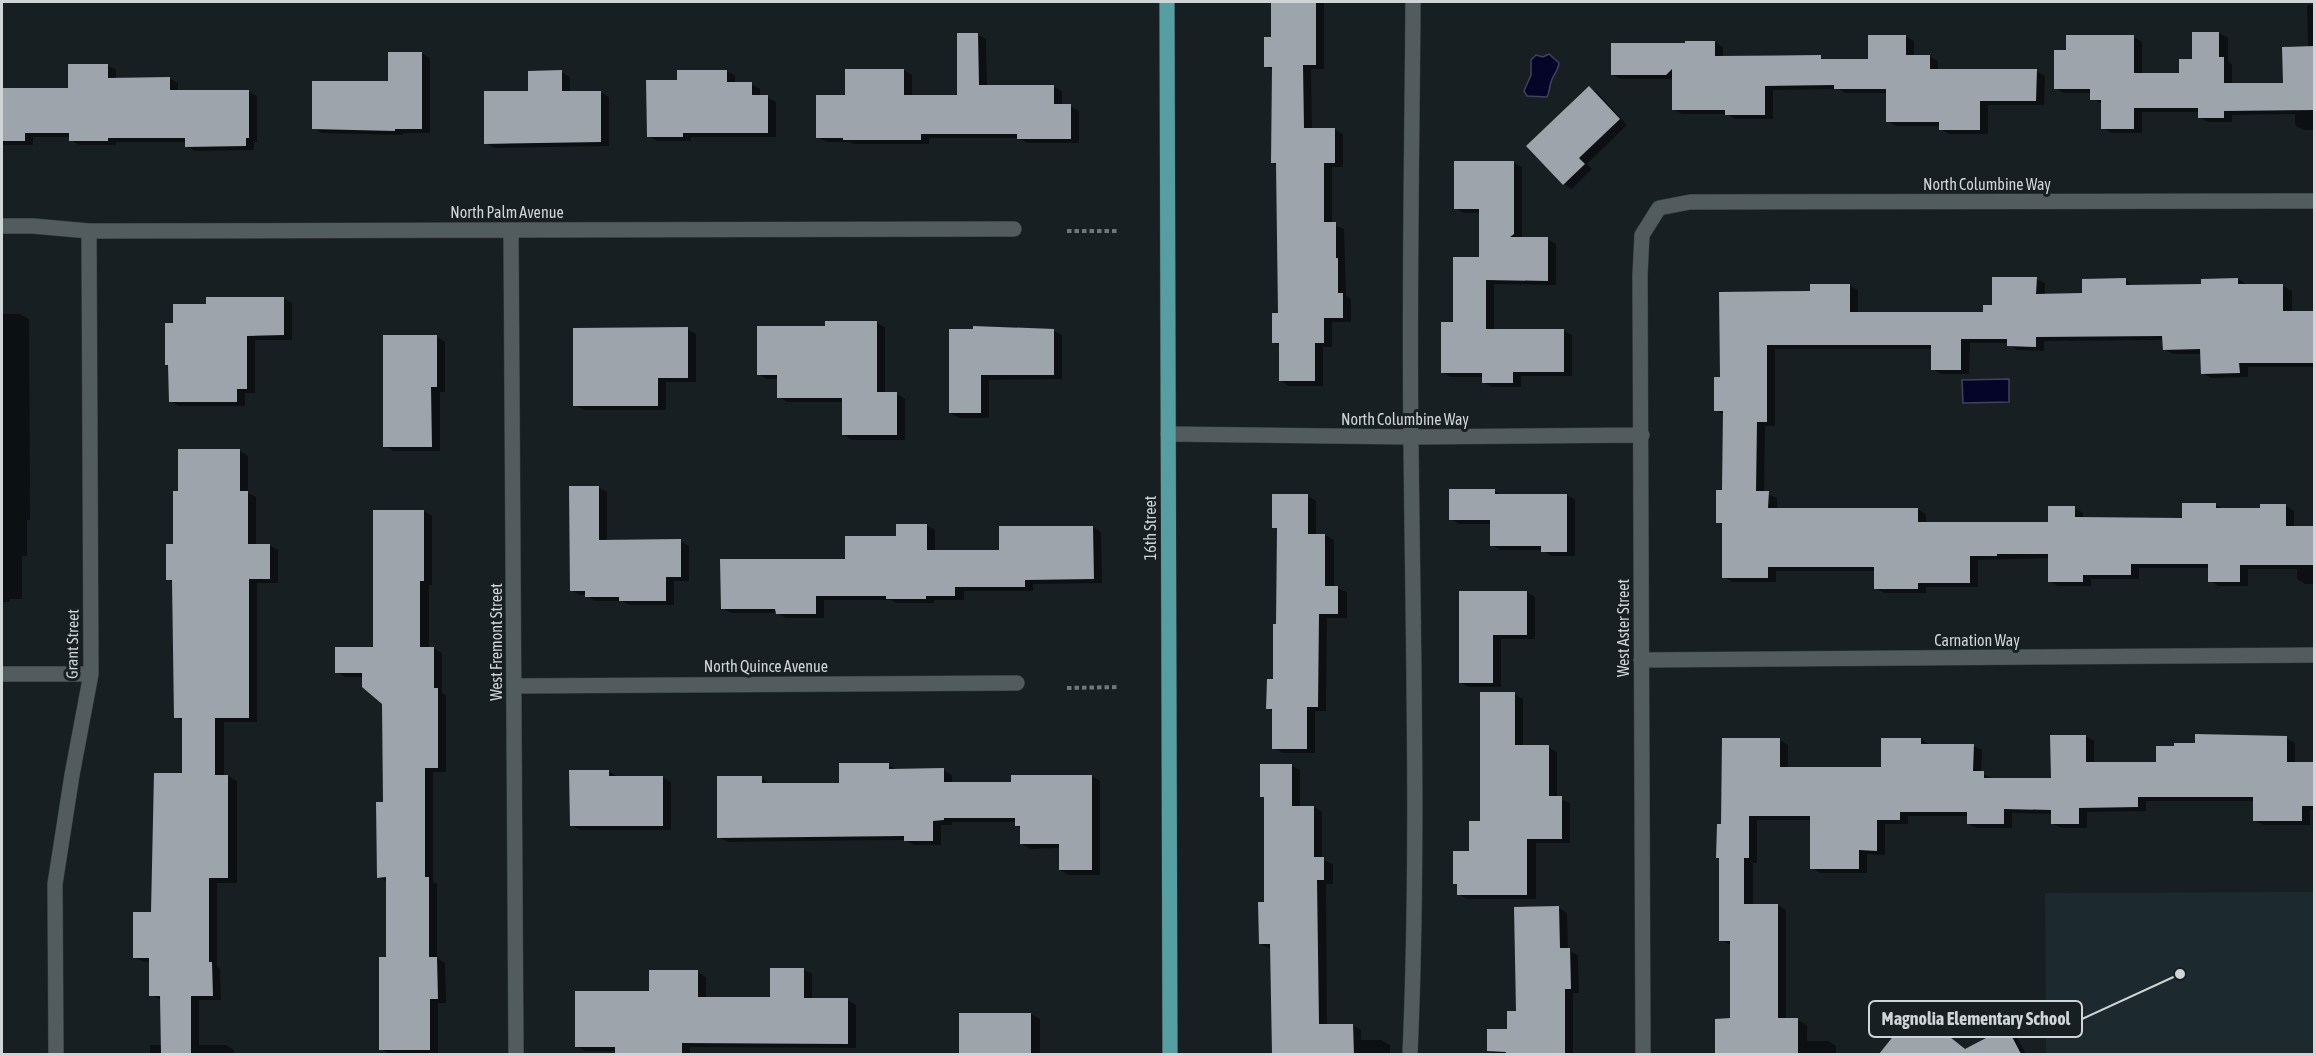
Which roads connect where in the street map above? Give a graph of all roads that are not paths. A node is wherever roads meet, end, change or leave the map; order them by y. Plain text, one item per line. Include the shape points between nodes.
1 (1167, 2) edge
2 (1413, 2) edge
3 (2314, 201) edge
4 (1659, 208) joint
5 (2, 226) edge
6 (1014, 229) dead end
7 (511, 230) junction
8 (89, 231) junction
9 (1168, 434) junction
10 (1642, 435) junction
11 (1411, 438) junction
12 (2314, 655) edge
13 (1641, 660) junction
14 (2, 674) edge
15 (91, 674) junction
16 (1017, 683) dead end
17 (515, 686) junction
18 (56, 1054) edge
19 (516, 1054) edge
20 (1170, 1054) edge
21 (1410, 1054) edge
22 (1643, 1054) edge

1 - 9 main road, 16th Street
2 - 11 street
3 - 4 street, North Columbine Way via 1690,202
4 - 10 street, West Aster Street via 1642,235
5 - 8 street, North Palm Avenue
6 - 7 street, North Palm Avenue
7 - 8 street, North Palm Avenue
7 - 17 street, West Fremont Street
8 - 15 street, Grant Street
9 - 11 street, North Columbine Way
9 - 20 main road, 16th Street
10 - 11 street, North Columbine Way
10 - 13 street, West Aster Street
11 - 21 street via 1414,962
12 - 13 street, Carnation Way
13 - 22 street, West Aster Street
14 - 15 street
15 - 18 street, Grant Street via 55,884
16 - 17 street, North Quince Avenue
17 - 19 street, West Fremont Street

